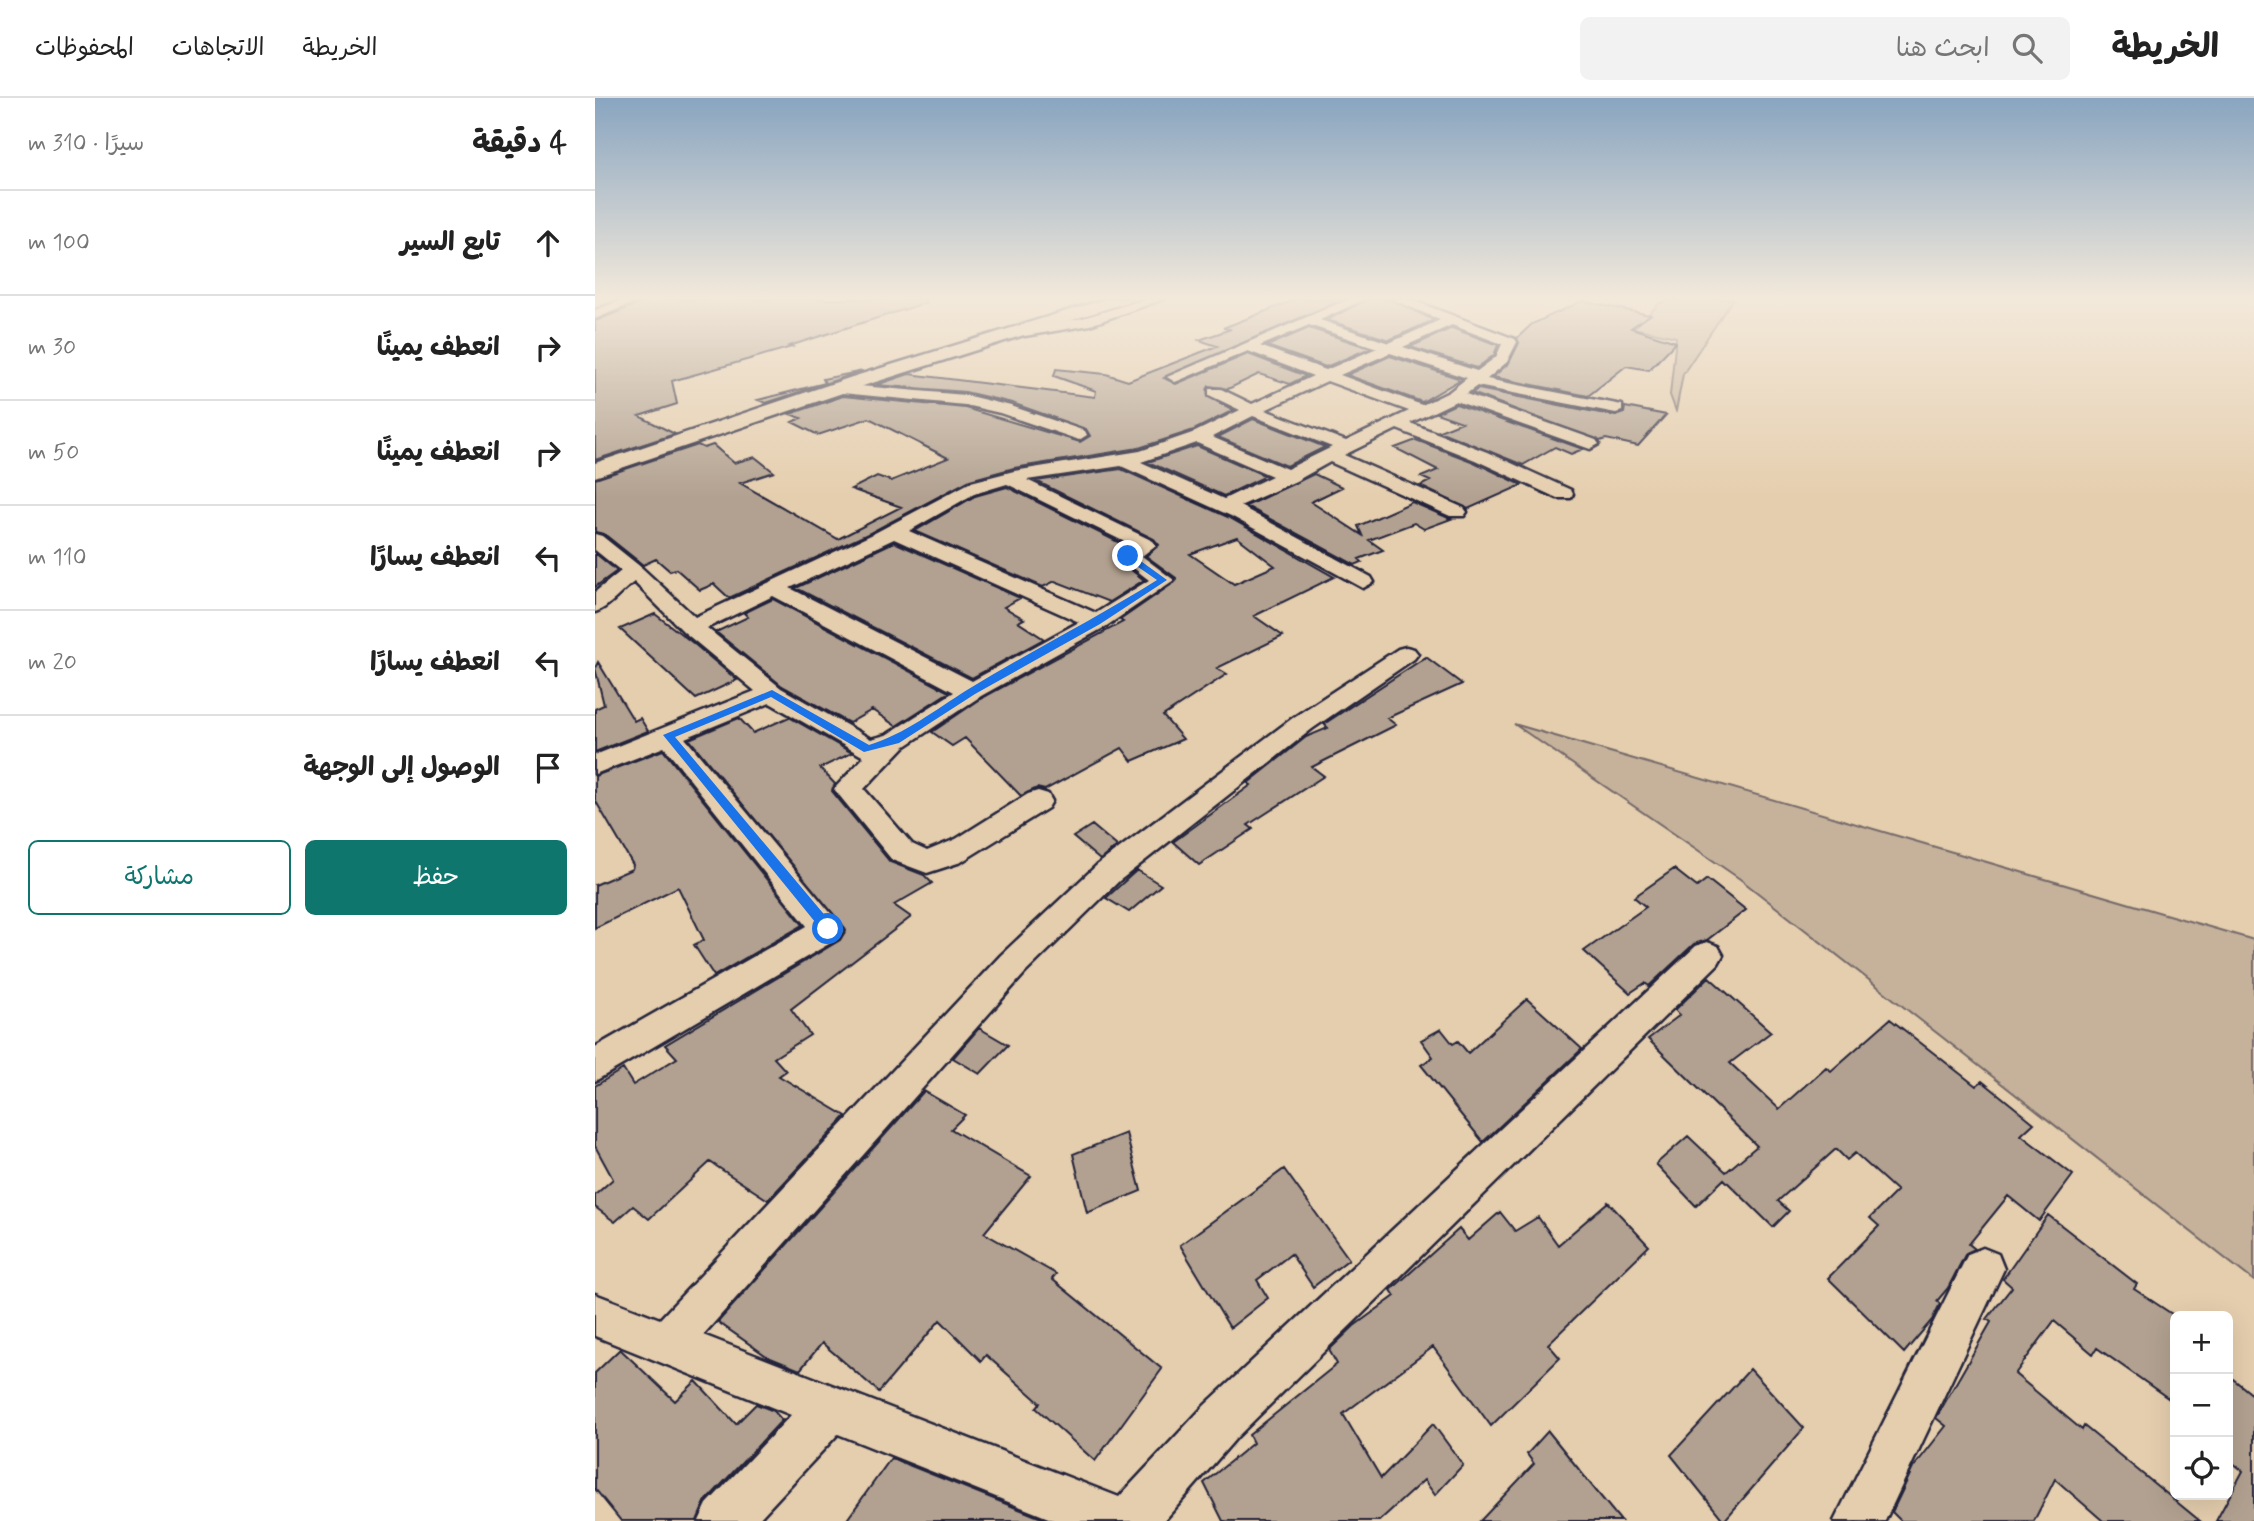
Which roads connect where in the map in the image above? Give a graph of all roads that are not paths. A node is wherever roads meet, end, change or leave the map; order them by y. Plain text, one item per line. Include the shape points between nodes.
1 (913, 365) edge
2 (1203, 365) edge
3 (1299, 365) edge
4 (1346, 365) edge
5 (1446, 365) edge
6 (1494, 365) edge
7 (1324, 375) junction
8 (1175, 377) dead end
9 (1479, 377) junction
10 (837, 388) junction
11 (1215, 392) dead end
12 (1455, 395) junction
13 (1616, 408) dead end
14 (1252, 410) junction
15 (1421, 410) junction
16 (1398, 424) junction
17 (1079, 435) dead end
18 (1200, 438) junction
19 (1590, 444) dead end
20 (1341, 452) junction
21 (1125, 460) junction
22 (595, 470) edge
23 (1290, 477) junction
24 (1009, 478) junction
25 (1564, 494) dead end
26 (1224, 506) junction
27 (1457, 512) dead end
28 (894, 531) junction
29 (595, 540) edge
30 (635, 572) junction
31 (1363, 582) dead end
32 (773, 588) junction
33 (595, 605) edge
34 (1097, 622) junction
35 (692, 627) junction
36 (1406, 654) dead end
37 (972, 691) junction
38 (772, 693) junction
39 (668, 735) junction
40 (895, 741) junction
41 (595, 765) edge
42 (1038, 801) dead end
43 (1707, 955) dead end
44 (595, 1065) edge
45 (1983, 1269) dead end
46 (595, 1315) edge
47 (667, 1343) junction
48 (830, 1408) junction
49 (1115, 1520) edge
50 (724, 1521) edge
51 (1859, 1521) edge

1 - 10 main road
2 - 8 street
3 - 7 street
4 - 7 street
5 - 9 street
6 - 9 street
7 - 14 street
7 - 15 street
9 - 12 street
9 - 13 street via 1481,382
10 - 17 street via 965,400
10 - 22 main road
11 - 14 street
12 - 15 street
12 - 19 street
14 - 18 street
14 - 20 street
15 - 16 street
16 - 20 street
16 - 25 street
18 - 21 street
18 - 23 street
20 - 23 street
20 - 27 street
21 - 24 street
21 - 26 street
23 - 26 street
24 - 28 street via 976,487
24 - 34 street via 1146,545 1128,556 1163,580
26 - 31 street
28 - 32 street
28 - 34 street
29 - 30 street
30 - 33 street
30 - 35 street
32 - 35 street
32 - 37 street
34 - 37 street
35 - 38 street
36 - 47 street via 1303,723 1108,873 1013,964
37 - 40 street
38 - 39 street
38 - 40 street via 868,749
39 - 41 street
39 - 44 street via 828,929
40 - 42 street via 848,789 913,860 947,857
43 - 49 street
45 - 51 street
46 - 47 street
47 - 48 street
48 - 49 street
48 - 50 street

